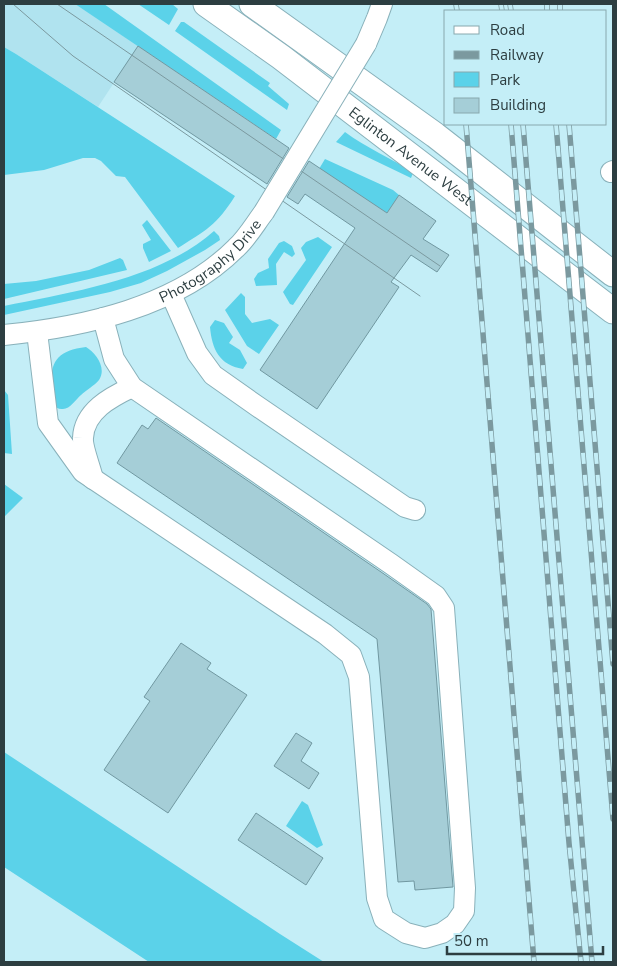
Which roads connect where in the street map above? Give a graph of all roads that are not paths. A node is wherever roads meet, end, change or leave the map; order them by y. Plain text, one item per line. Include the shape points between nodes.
1 (206, 4) edge
2 (252, 4) edge
3 (382, 4) edge
4 (613, 274) edge
5 (171, 294) junction
6 (613, 311) edge
7 (102, 318) junction
8 (37, 332) junction
9 (4, 335) edge
10 (132, 387) junction
11 (93, 479) junction
12 (415, 510) dead end

1 - 6 main road, Eglinton Avenue West via 282,57
2 - 4 main road, Eglinton Avenue West via 435,136
3 - 5 street, Photography Drive, bridge via 366,44 246,238 201,276
5 - 7 street, Photography Drive
5 - 12 street via 197,353 212,375 405,507
7 - 8 street, Photography Drive
7 - 10 street via 114,359
8 - 9 street, Photography Drive
8 - 11 street via 48,423 82,472
10 - 11 street via 109,398 88,419 82,438
10 - 11 street via 392,564 436,596 444,608 465,888 464,911 455,924 442,933 425,938 406,933 384,919 377,898 359,677 351,655

